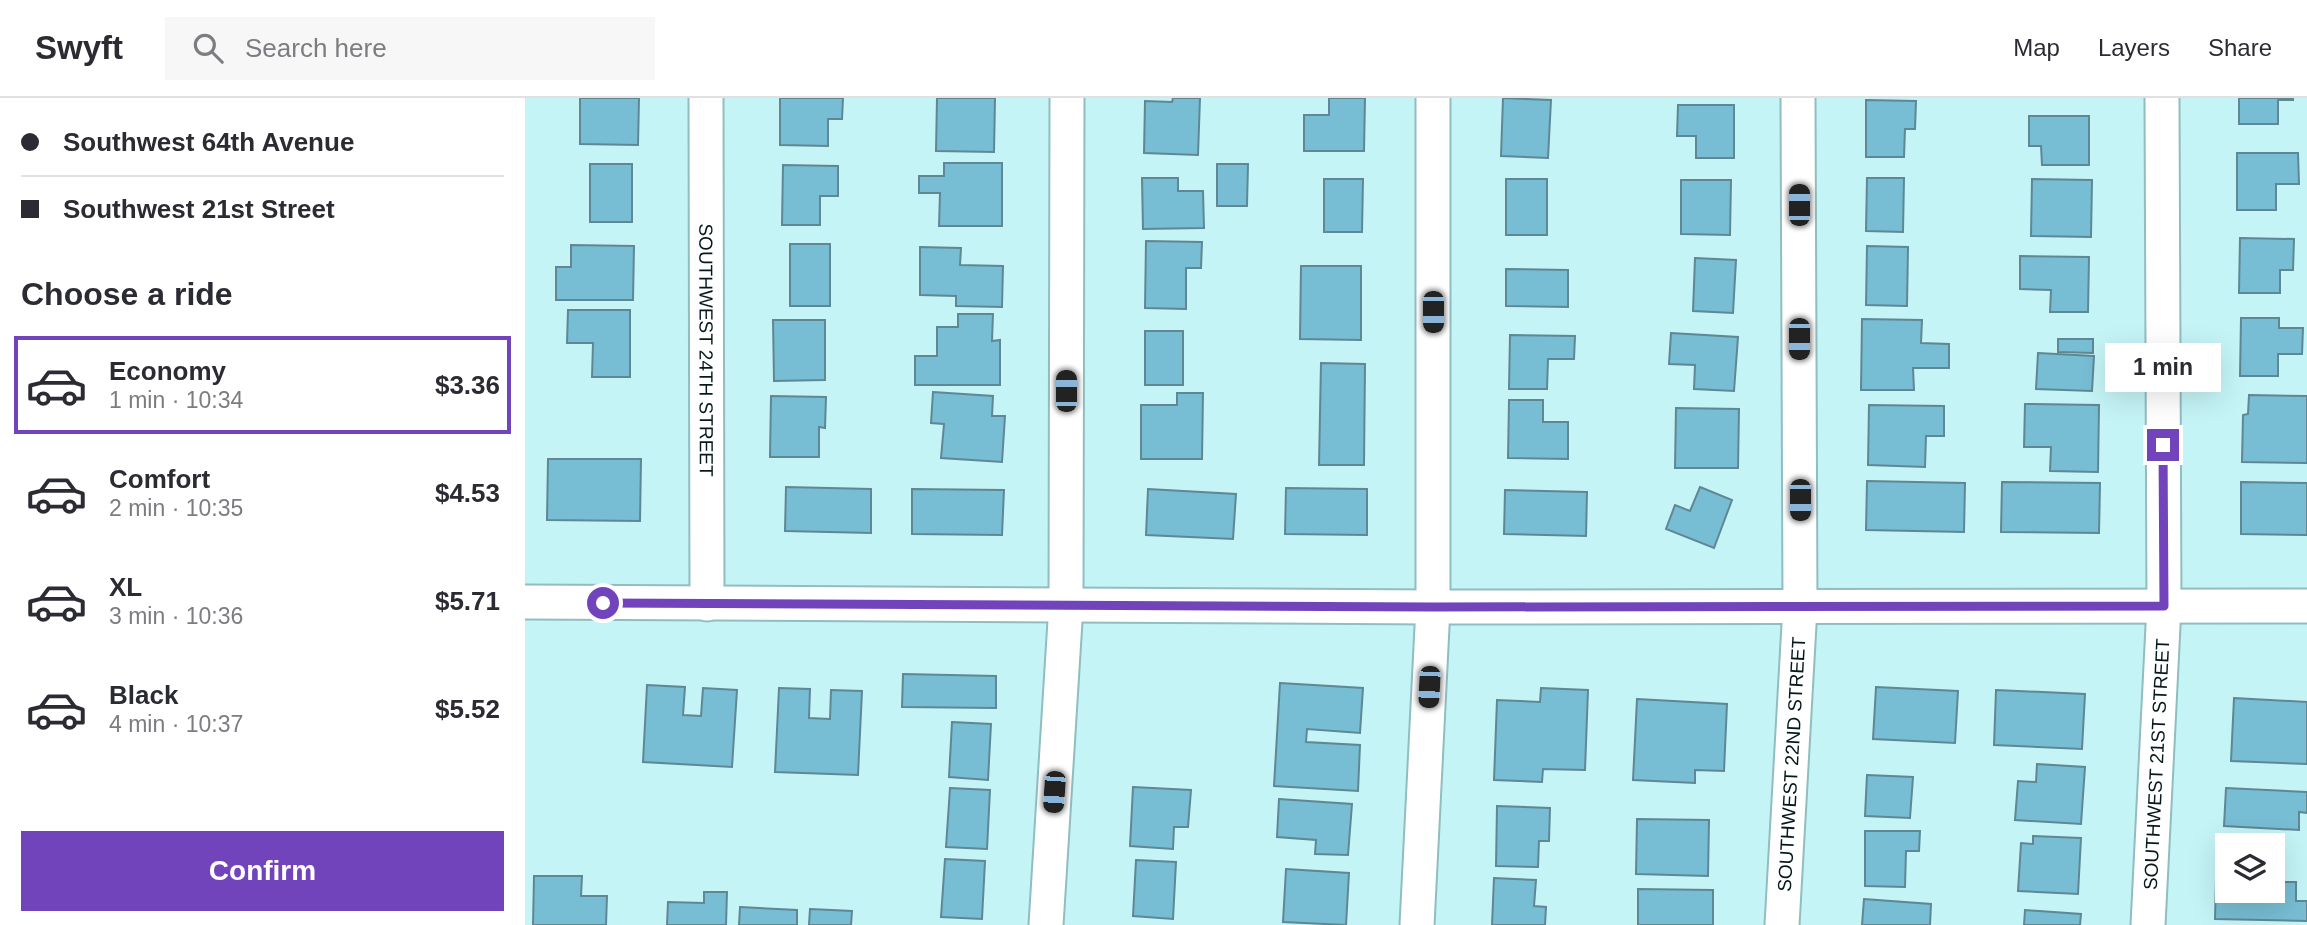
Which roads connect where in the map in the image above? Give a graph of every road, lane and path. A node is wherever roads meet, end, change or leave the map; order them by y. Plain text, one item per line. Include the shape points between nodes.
1 (706, 98) edge
2 (1067, 98) edge
3 (1433, 98) edge
4 (1798, 98) edge
5 (2162, 98) edge
6 (525, 602) edge
7 (707, 604) junction
8 (1066, 605) junction
9 (2164, 606) junction
10 (2307, 606) edge
11 (1433, 607) junction
12 (1800, 607) junction
13 (1046, 925) edge
14 (1417, 925) edge
15 (1782, 925) edge
16 (2148, 925) edge

1 - 7 street, SOUTHWEST 24TH STREET
2 - 8 street
3 - 11 street
4 - 12 street, SOUTHWEST 22ND STREET
5 - 9 street, SOUTHWEST 21ST STREET
6 - 7 street
7 - 8 street
8 - 11 street
8 - 13 street
9 - 10 street
9 - 12 street
9 - 16 street, SOUTHWEST 21ST STREET
11 - 12 street
11 - 14 street
12 - 15 street, SOUTHWEST 22ND STREET

